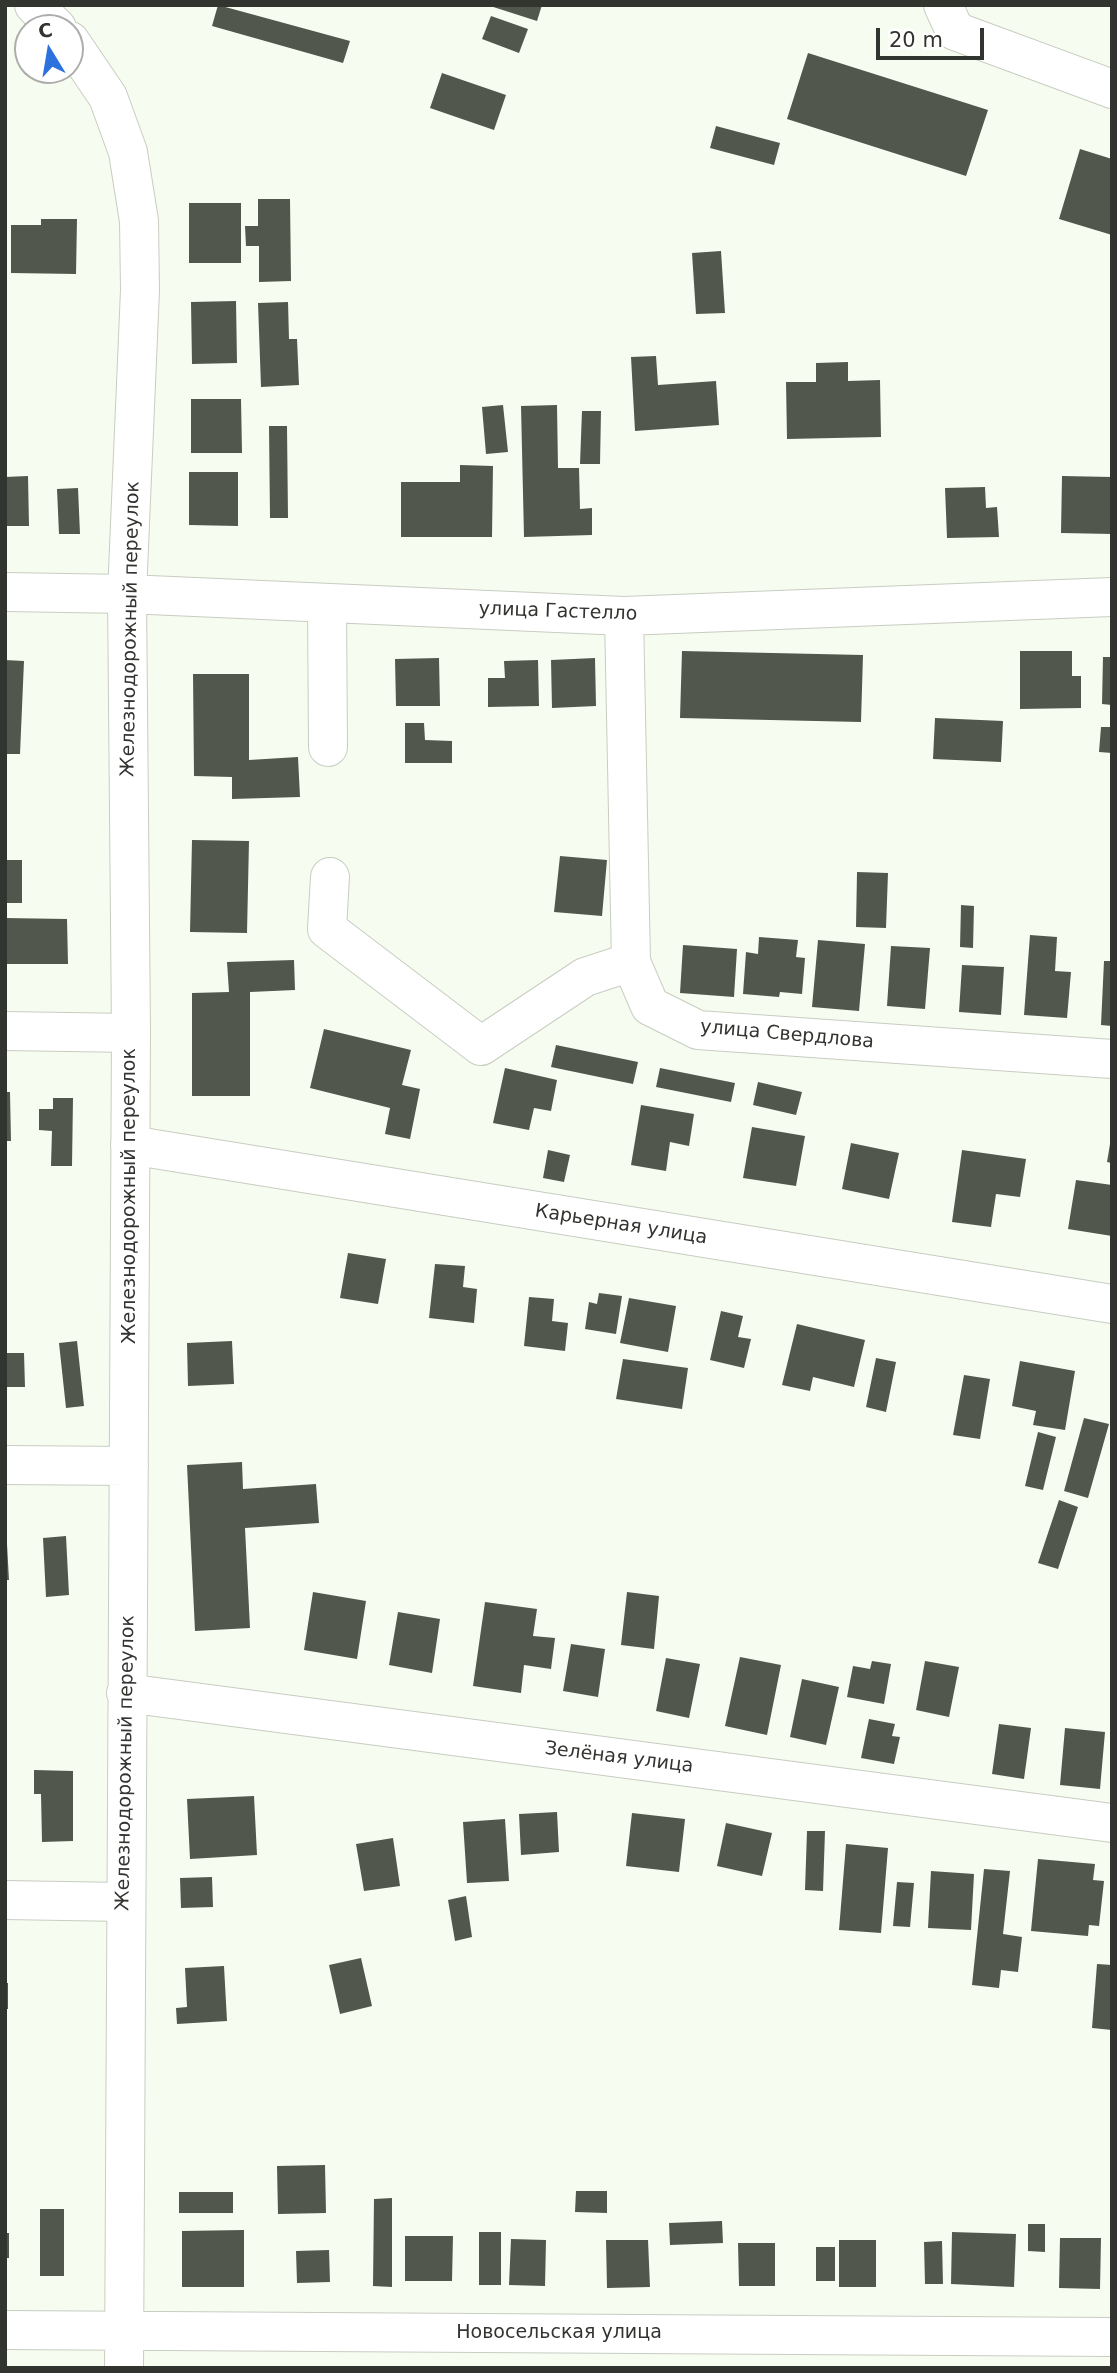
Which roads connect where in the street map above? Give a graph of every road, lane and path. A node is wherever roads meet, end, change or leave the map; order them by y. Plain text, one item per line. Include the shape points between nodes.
1 (943, 5) edge
2 (84, 62) edge
3 (1112, 89) edge
4 (5, 592) edge
5 (127, 594) junction
6 (1112, 597) edge
7 (327, 603) junction
8 (625, 616) junction
9 (328, 747) dead end
10 (330, 877) dead end
11 (631, 962) junction
12 (5, 1031) edge
13 (131, 1033) junction
14 (1112, 1059) edge
15 (130, 1145) junction
16 (1112, 1304) edge
17 (5, 1465) edge
18 (129, 1466) junction
19 (126, 1693) junction
20 (1112, 1823) edge
21 (5, 1900) edge
22 (124, 1902) junction
23 (124, 2329) junction
24 (5, 2330) edge
25 (1112, 2337) edge
26 (124, 2368) edge

1 - 3 street via 955,31
2 - 5 street, Железнодорожный переулок via 108,97 128,152 139,221
4 - 5 street, улица Гастелло
5 - 7 street, улица Гастелло
5 - 13 street, Железнодорожный переулок
6 - 8 street, улица Гастелло
7 - 8 street, улица Гастелло
7 - 9 street
8 - 11 street, улица Свердлова
10 - 11 street via 327,929 481,1046 584,977
11 - 14 street, улица Свердлова via 650,1006 698,1030
12 - 13 street
13 - 15 street, Железнодорожный переулок
15 - 16 street, Карьерная улица
15 - 18 street, Железнодорожный переулок
17 - 18 street
18 - 19 street, Железнодорожный переулок
19 - 20 street, Зелёная улица
19 - 22 street, Железнодорожный переулок
21 - 22 street
22 - 23 street, Железнодорожный переулок
23 - 24 street, Новосельская улица
23 - 25 street, Новосельская улица
23 - 26 street, Железнодорожный переулок

